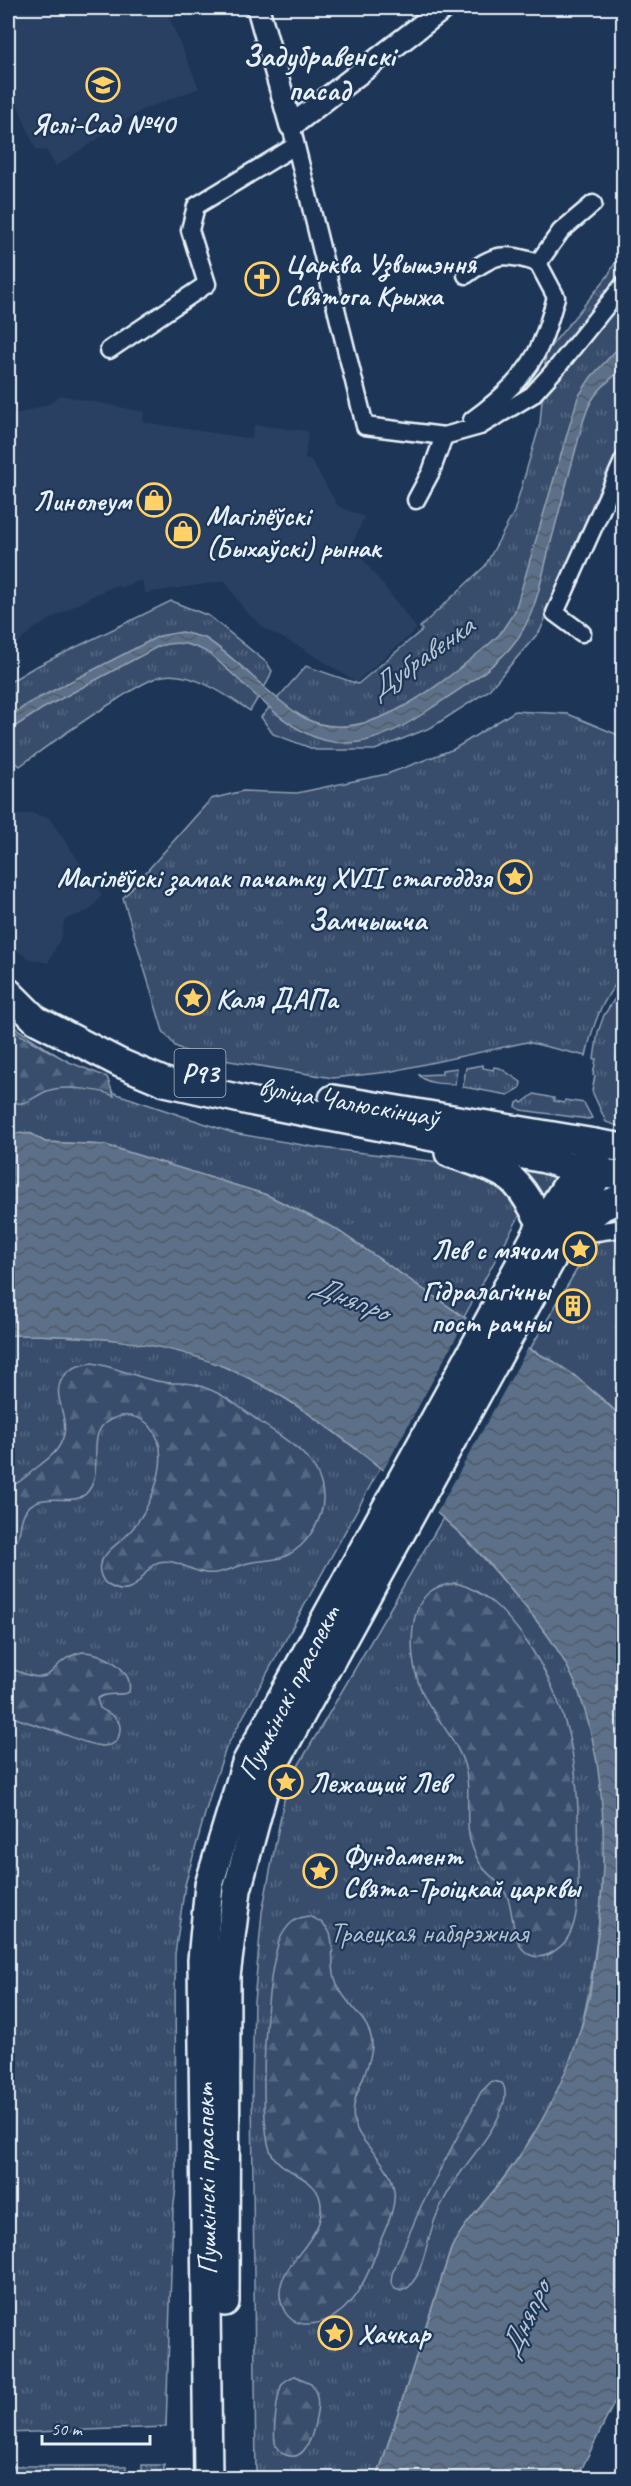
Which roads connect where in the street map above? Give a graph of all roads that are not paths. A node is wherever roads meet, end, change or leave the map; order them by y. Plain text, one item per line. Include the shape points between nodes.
1 (258, 8) edge
2 (444, 8) edge
3 (293, 136) junction
4 (593, 204) dead end
5 (538, 263) junction
6 (466, 275) dead end
7 (624, 284) edge
8 (109, 350) dead end
9 (448, 435) junction
10 (624, 459) edge
11 (416, 500) dead end
12 (582, 633) dead end
13 (10, 994) edge
14 (341, 1119) junction
15 (594, 1143) junction
16 (624, 1148) edge
17 (600, 1173) edge
18 (624, 1197) edge
19 (624, 1228) edge
20 (553, 1230) junction
21 (257, 1769) junction
22 (208, 2478) edge
23 (225, 2478) edge

1 - 3 street
2 - 3 street
3 - 8 street via 196,206 190,230 207,284
3 - 9 street via 365,426
4 - 5 street via 561,231
5 - 6 street via 512,255 488,259
5 - 9 street via 556,297 542,342 523,375 489,407
7 - 9 street via 532,395 480,426
9 - 11 street
10 - 12 street via 555,613
13 - 14 main road, вуліца Чалюскінцаў / Р93 via 36,1020 165,1082
13 - 15 main road, вуліца Чалюскінцаў / Р93 via 49,1006 170,1067
14 - 17 main road, вуліца Чалюскінцаў / Р93
14 - 20 main road via 427,1144 497,1171 511,1179
15 - 16 main road, Р93
15 - 17 main road, Пушкінскі праспект
17 - 20 main road, Пушкінскі праспект
18 - 20 main road, Пушкінскі праспект
19 - 20 street
20 - 21 main road, Пушкінскі праспект
21 - 22 main road, Пушкінскі праспект via 209,1885 202,1960
21 - 23 main road, Пушкінскі праспект via 226,1976

